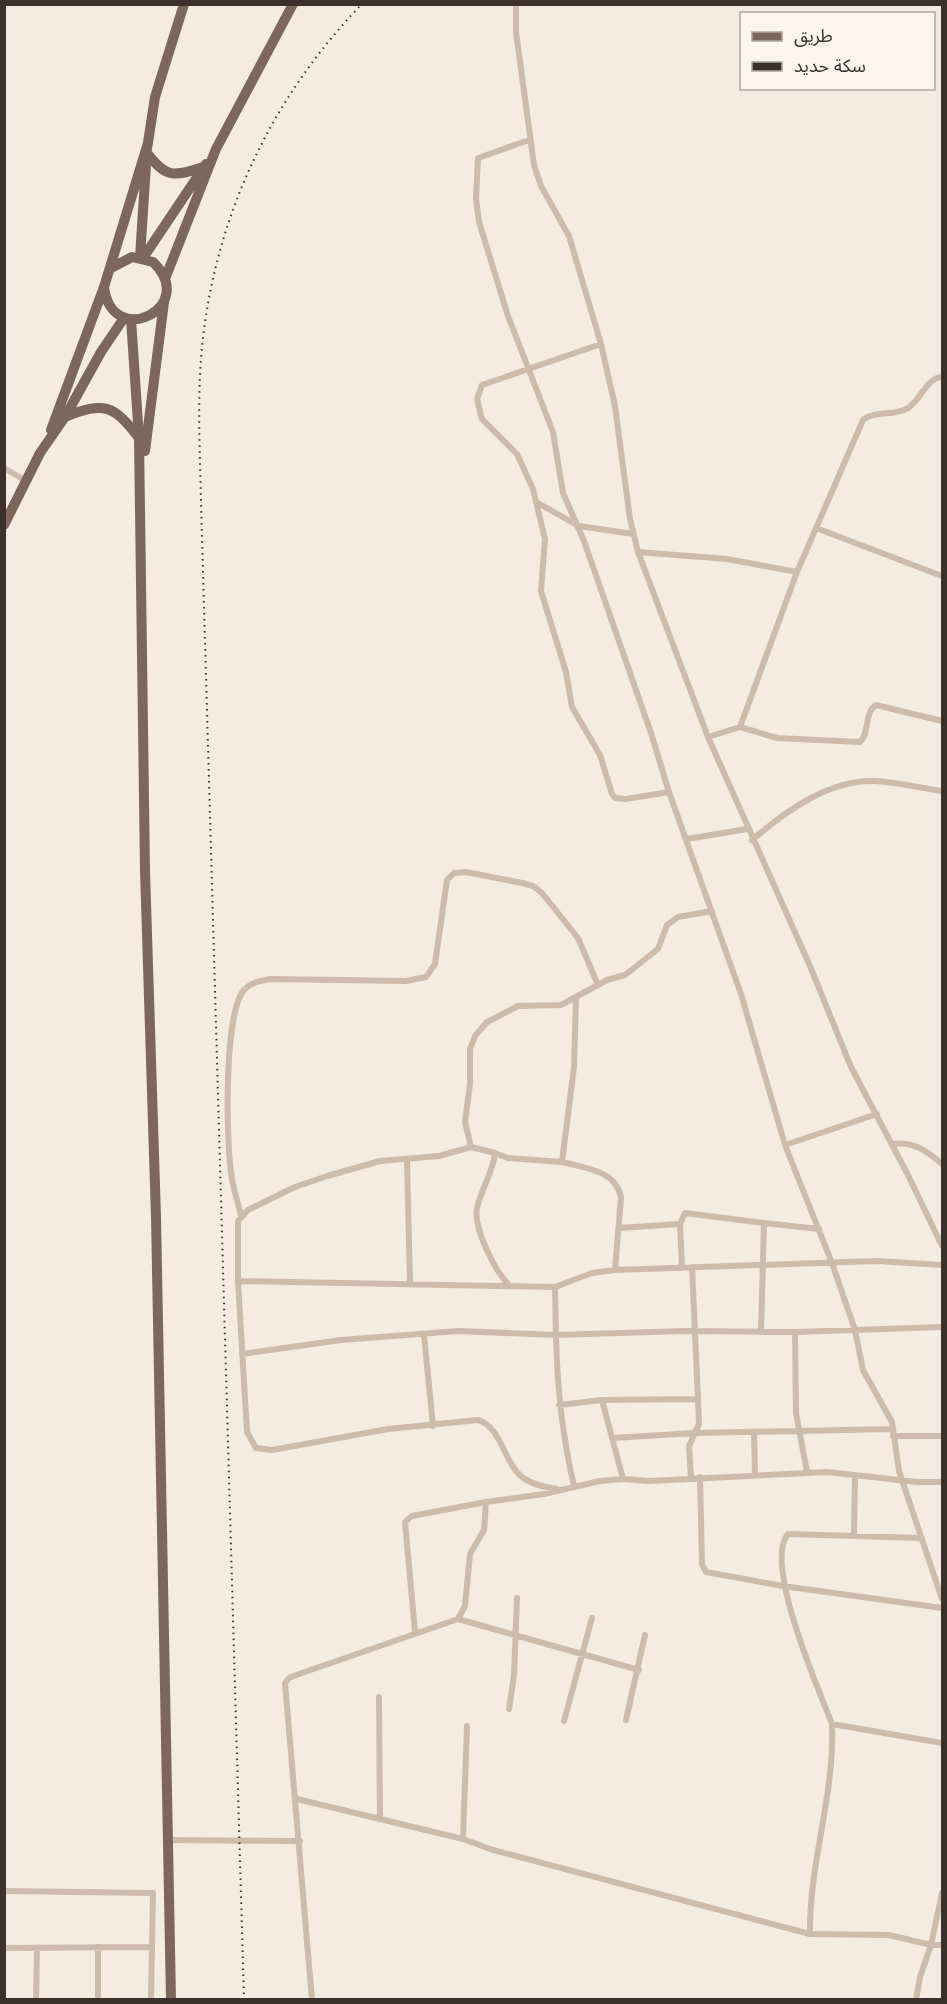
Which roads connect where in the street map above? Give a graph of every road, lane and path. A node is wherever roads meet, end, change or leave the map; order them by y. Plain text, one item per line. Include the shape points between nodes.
1 (184, 4) edge
2 (293, 4) edge
3 (516, 4) edge
4 (529, 140) junction
5 (147, 148) junction
6 (216, 149) junction
7 (203, 167) junction
8 (141, 258) junction
9 (111, 268) junction
10 (165, 279) junction
11 (104, 287) junction
12 (164, 300) junction
13 (128, 318) junction
14 (601, 344) junction
15 (528, 369) junction
16 (942, 377) edge
17 (65, 417) junction
18 (139, 438) junction
19 (47, 442) junction
20 (4, 468) edge
21 (26, 481) junction
22 (140, 490) junction
23 (536, 502) junction
24 (4, 525) edge
25 (579, 526) junction
26 (816, 528) junction
27 (633, 534) junction
28 (638, 552) junction
29 (797, 572) junction
30 (942, 576) edge
31 (942, 721) edge
32 (740, 727) junction
33 (708, 737) junction
34 (942, 790) edge
35 (669, 792) junction
36 (747, 829) junction
37 (687, 839) junction
38 (752, 840) junction
39 (712, 911) junction
40 (598, 985) junction
41 (576, 998) junction
42 (877, 1114) junction
43 (892, 1144) junction
44 (785, 1145) junction
45 (471, 1147) junction
46 (495, 1153) junction
47 (407, 1160) junction
48 (562, 1161) junction
49 (942, 1164) edge
50 (241, 1215) junction
51 (764, 1223) junction
52 (680, 1224) junction
53 (619, 1228) junction
54 (819, 1229) junction
55 (942, 1246) edge
56 (832, 1263) junction
57 (942, 1265) edge
58 (692, 1267) junction
59 (763, 1267) junction
60 (682, 1268) junction
61 (615, 1270) junction
62 (238, 1281) junction
63 (410, 1283) junction
64 (509, 1285) junction
65 (555, 1287) junction
66 (942, 1327) edge
67 (855, 1330) junction
68 (695, 1331) junction
69 (761, 1332) junction
70 (795, 1332) junction
71 (424, 1335) junction
72 (556, 1335) junction
73 (242, 1354) junction
74 (698, 1399) junction
75 (602, 1400) junction
76 (559, 1405) junction
77 (433, 1426) junction
78 (754, 1432) junction
79 (799, 1432) junction
80 (694, 1433) junction
81 (893, 1433) junction
82 (942, 1436) edge
83 (613, 1438) junction
84 (807, 1472) junction
85 (755, 1475) junction
86 (855, 1475) junction
87 (700, 1477) junction
88 (691, 1478) junction
89 (623, 1479) junction
90 (903, 1480) junction
91 (942, 1482) edge
92 (574, 1486) junction
93 (562, 1490) junction
94 (486, 1502) junction
95 (854, 1536) junction
96 (921, 1538) junction
97 (783, 1586) junction
98 (517, 1598) dead end
99 (942, 1599) edge
100 (942, 1608) edge
101 (592, 1617) dead end
102 (458, 1619) junction
103 (415, 1632) junction
104 (515, 1635) junction
105 (645, 1635) dead end
106 (582, 1653) junction
107 (639, 1670) junction
108 (379, 1697) dead end
109 (509, 1709) dead end
110 (626, 1720) dead end
111 (564, 1721) dead end
112 (832, 1724) junction
113 (467, 1726) dead end
114 (942, 1743) edge
115 (297, 1799) junction
116 (380, 1819) junction
117 (463, 1839) junction
118 (169, 1840) junction
119 (300, 1841) junction
120 (4, 1891) edge
121 (169, 1892) junction
122 (153, 1893) junction
123 (942, 1893) edge
124 (810, 1934) junction
125 (932, 1945) junction
126 (942, 1945) edge
127 (37, 1947) junction
128 (98, 1947) junction
129 (151, 1947) junction
130 (4, 1948) edge
131 (36, 2000) edge
132 (98, 2000) edge
133 (151, 2000) edge
134 (171, 2000) edge
135 (312, 2000) edge
136 (916, 2000) edge

1 - 5 main road via 161,76
2 - 6 main road
3 - 4 street
4 - 14 street via 541,186 568,236
4 - 15 street via 478,158 476,190 479,222
5 - 7 main road via 162,170 171,174
5 - 8 main road
5 - 9 main road
6 - 7 main road
6 - 10 main road
7 - 8 main road
8 - 9 main road via 124,259
8 - 10 main road via 161,270
9 - 11 main road
10 - 12 main road
11 - 13 main road via 110,305
11 - 19 main road
12 - 13 main road via 151,316
12 - 22 main road
13 - 17 main road via 101,352
13 - 18 main road
14 - 15 street
14 - 27 street via 615,406
15 - 23 street via 482,385 477,399 482,419 517,454
15 - 25 street via 553,432 563,493
16 - 26 street via 932,380 914,404 899,413 870,415 863,420
17 - 18 main road via 85,409 107,407 126,421
17 - 19 main road
18 - 22 main road
19 - 21 main road
20 - 21 street
21 - 24 main road
22 - 118 main road via 145,871
23 - 25 street
23 - 35 street via 545,539 541,591 575,714 600,756 615,798
25 - 27 street
25 - 35 street
26 - 29 street
26 - 30 street
27 - 28 street
28 - 29 street via 727,559
28 - 33 street
29 - 32 street
31 - 32 street via 876,705 863,740 857,743 777,738
32 - 33 street
33 - 36 street
34 - 38 street via 874,781 831,788 780,816
35 - 37 street
36 - 37 street
36 - 38 street
37 - 39 street
38 - 42 street via 851,1067
39 - 40 street via 678,917 667,925 654,953 625,975
39 - 44 street via 758,1045
40 - 41 street
40 - 50 street via 578,938 542,893 532,886 466,872 454,873 447,880 435,964 426,977 406,981 270,979 245,988 238,998 228,1072 229,1146
41 - 45 street via 561,1005 518,1006 494,1017 474,1036 465,1122
41 - 48 street via 574,1067
42 - 43 street
42 - 44 street
43 - 49 street via 917,1146
43 - 55 street
44 - 54 street
45 - 46 street
45 - 47 street
46 - 48 street via 508,1158
46 - 64 street via 494,1167 477,1208 477,1220 496,1272
47 - 50 street via 380,1161 306,1183
47 - 63 street
48 - 53 street via 614,1180 621,1197
50 - 62 street
51 - 52 street via 692,1212 682,1216
51 - 54 street
51 - 59 street
52 - 53 street
52 - 60 street
53 - 61 street
54 - 56 street
56 - 57 street
56 - 59 street
56 - 67 street
58 - 59 street
58 - 60 street
58 - 68 street
59 - 69 street
60 - 61 street
61 - 65 street via 592,1273
62 - 63 street
62 - 73 street
63 - 64 street
64 - 65 street
65 - 72 street
66 - 67 street
67 - 70 street
67 - 81 street via 863,1370 888,1413
68 - 69 street
68 - 72 street
68 - 74 street
69 - 70 street
70 - 79 street
71 - 72 street
71 - 73 street via 341,1340
71 - 77 street
72 - 76 street
73 - 77 street via 247,1432 252,1444 261,1450 388,1429
74 - 75 street
74 - 80 street via 699,1424
75 - 76 street
75 - 83 street
76 - 92 street
77 - 93 street via 484,1421 519,1475 536,1485
78 - 79 street
78 - 80 street
78 - 85 street
79 - 81 street
79 - 84 street
80 - 83 street
80 - 88 street via 689,1446
81 - 82 street
81 - 90 street
83 - 89 street
84 - 85 street
84 - 86 street
85 - 87 street
86 - 90 street
86 - 95 street
87 - 88 street
87 - 97 street via 703,1570
88 - 89 street
89 - 92 street
90 - 91 street
90 - 96 street
92 - 93 street
93 - 94 street
94 - 102 street via 484,1530 470,1554 465,1606
94 - 103 street via 412,1516 405,1522
95 - 96 street
95 - 97 street via 788,1534 784,1541
96 - 99 street
97 - 100 street
97 - 112 street
98 - 104 street
101 - 106 street
102 - 103 street
102 - 104 street
103 - 115 street via 289,1678 285,1692
104 - 106 street
104 - 109 street
105 - 107 street
106 - 107 street
106 - 111 street
107 - 110 street
108 - 116 street
112 - 114 street
112 - 124 street via 832,1761 813,1874
113 - 117 street
115 - 116 street
115 - 119 street
116 - 117 street
117 - 124 street
118 - 119 street
118 - 121 main road
119 - 135 street
120 - 122 street
121 - 122 street
121 - 134 main road
122 - 129 street
123 - 125 street
124 - 125 street via 889,1935
125 - 126 street
125 - 136 street
127 - 128 street
127 - 130 street
127 - 131 street
128 - 129 street
128 - 132 street
129 - 133 street

